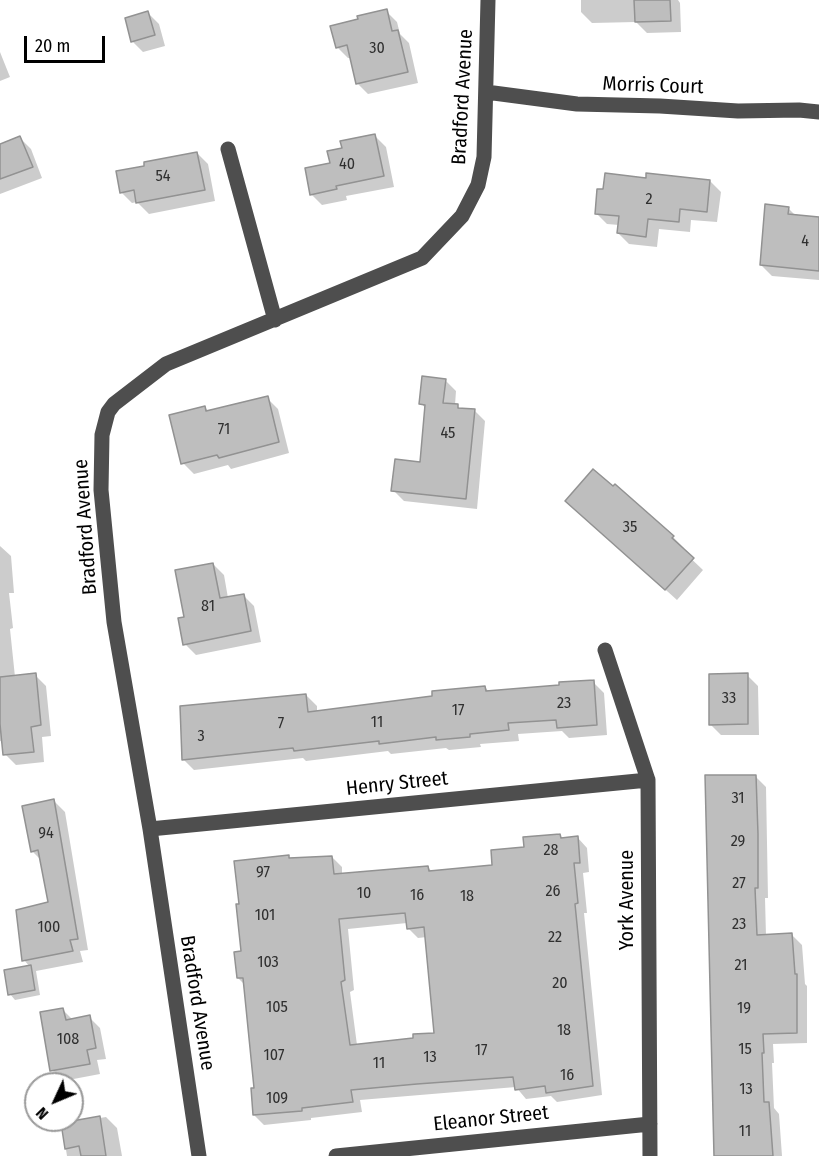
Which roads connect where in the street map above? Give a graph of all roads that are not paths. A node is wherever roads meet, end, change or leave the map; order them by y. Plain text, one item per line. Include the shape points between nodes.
1 (488, 0) edge
2 (486, 92) junction
3 (819, 112) edge
4 (228, 149) dead end
5 (275, 320) junction
6 (605, 650) dead end
7 (648, 780) junction
8 (150, 829) junction
9 (650, 1124) junction
10 (199, 1156) edge
11 (336, 1156) edge
12 (650, 1156) edge

1 - 2 street, Bradford Avenue
2 - 3 street, Morris Court via 577,104
2 - 5 street, Bradford Avenue via 484,157 478,185 462,216 422,258
4 - 5 street
5 - 8 street, Bradford Avenue via 166,364 114,404 102,435 101,490 114,622
6 - 7 street, York Avenue
7 - 8 street, Henry Street
7 - 9 street, York Avenue
8 - 10 street, Bradford Avenue
9 - 11 street, Eleanor Street
9 - 12 street, York Avenue

